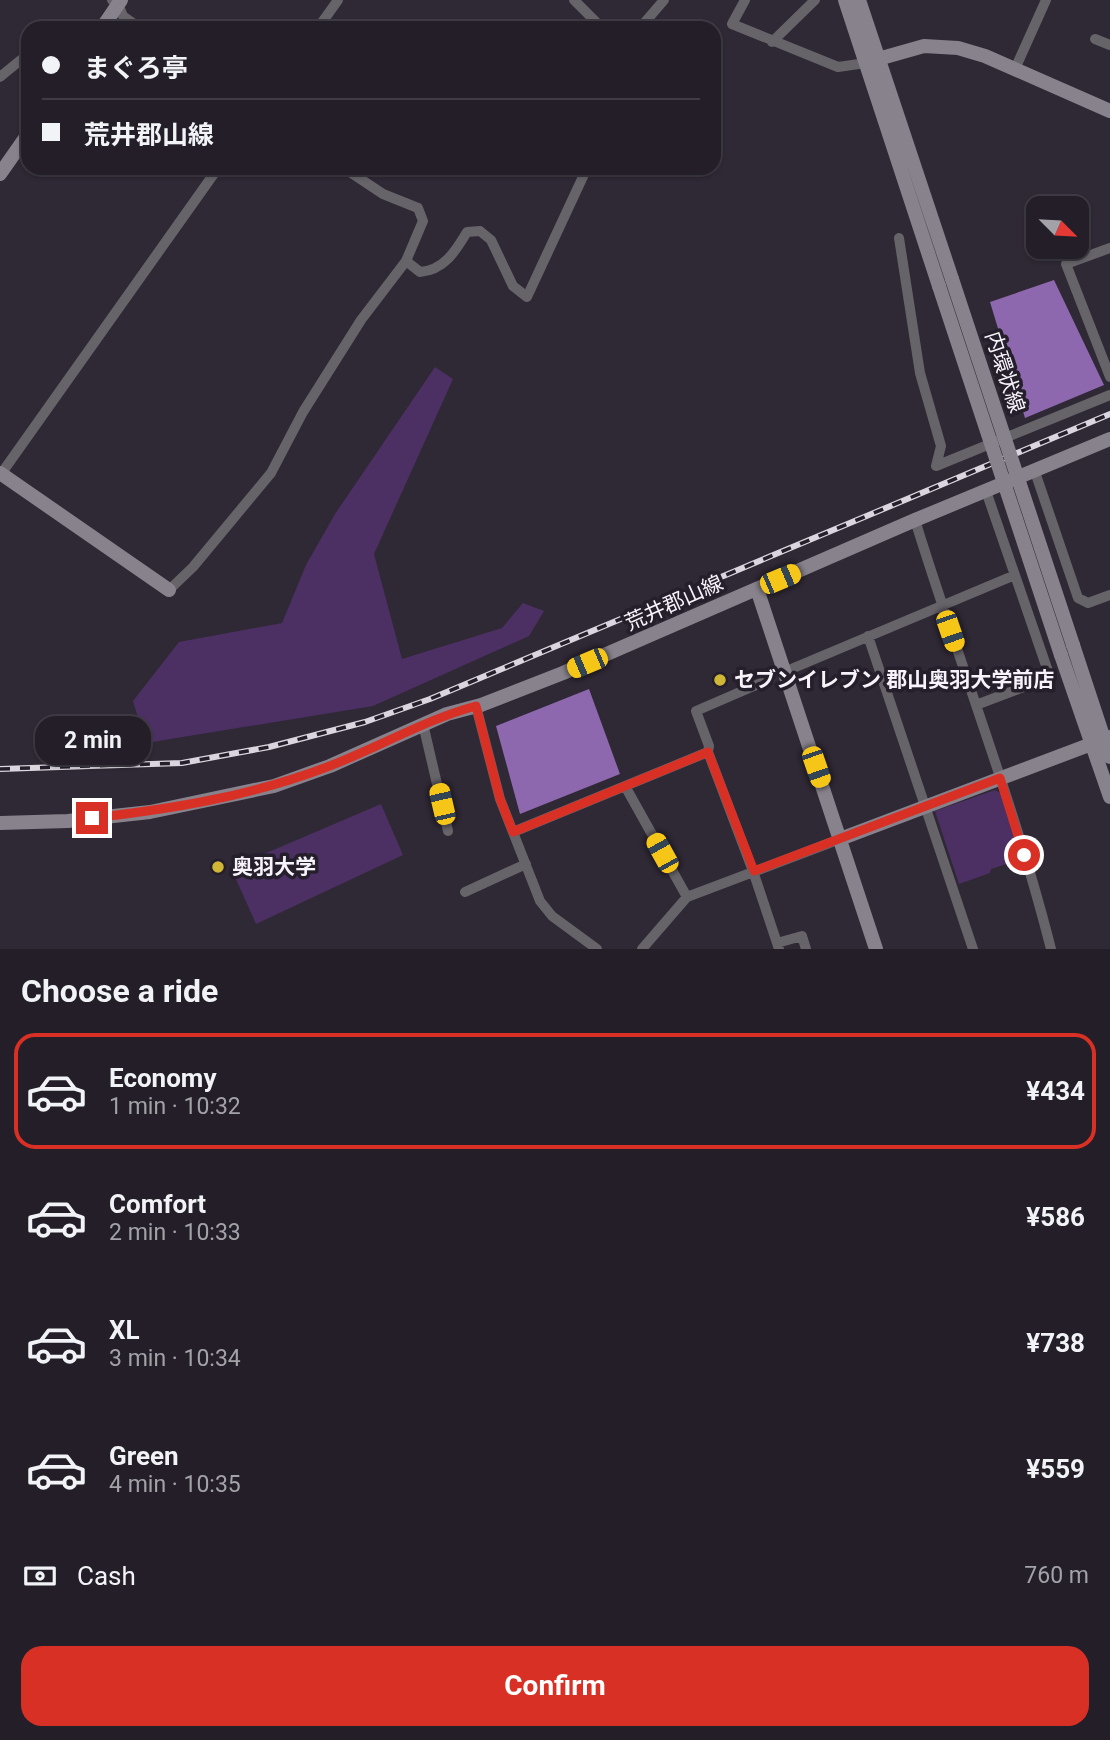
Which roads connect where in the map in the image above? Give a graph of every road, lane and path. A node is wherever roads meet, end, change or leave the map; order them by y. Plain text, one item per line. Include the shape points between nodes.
1 (338, 0) edge
2 (664, 0) edge
3 (745, 0) edge
4 (815, 0) edge
5 (845, 0) edge
6 (859, 0) edge
7 (117, 1) edge
8 (578, 1) edge
9 (1043, 1) edge
10 (106, 21) edge
11 (130, 21) edge
12 (323, 21) edge
13 (596, 21) edge
14 (646, 21) edge
15 (1095, 39) dead end
16 (772, 42) junction
17 (1110, 45) edge
18 (21, 60) edge
19 (872, 61) junction
20 (1015, 69) junction
21 (0, 76) edge
22 (1110, 111) edge
23 (21, 144) edge
24 (0, 173) edge
25 (213, 175) edge
26 (354, 175) edge
27 (584, 175) edge
28 (899, 238) dead end
29 (1110, 248) edge
30 (406, 261) junction
31 (945, 282) junction
32 (1110, 377) edge
33 (1110, 395) edge
34 (1110, 439) edge
35 (1034, 469) junction
36 (1, 474) edge
37 (986, 491) junction
38 (915, 520) junction
39 (1015, 575) junction
40 (757, 589) junction
41 (169, 590) joint
42 (1110, 595) edge
43 (942, 607) junction
44 (868, 636) junction
45 (784, 672) junction
46 (770, 679) dead end
47 (976, 705) junction
48 (476, 706) junction
49 (423, 724) junction
50 (1102, 740) edge
51 (708, 752) junction
52 (1110, 757) edge
53 (1000, 778) junction
54 (625, 786) junction
55 (1110, 797) edge
56 (925, 806) junction
57 (0, 823) edge
58 (448, 831) dead end
59 (513, 832) junction
60 (840, 839) junction
61 (526, 864) junction
62 (754, 871) junction
63 (465, 892) dead end
64 (687, 897) junction
65 (778, 946) edge
66 (597, 949) edge
67 (642, 949) edge
68 (806, 949) edge
69 (876, 949) edge
70 (973, 949) edge
71 (1051, 949) edge

1 - 12 street
2 - 14 street
3 - 16 street via 732,24
4 - 16 street
5 - 19 street, 内環状線
6 - 19 street, 内環状線
7 - 10 street
7 - 11 street
8 - 13 street
9 - 20 street
15 - 17 street
16 - 19 street via 838,67
18 - 21 street
19 - 20 street via 939,46 976,53
19 - 31 street, 内環状線
20 - 22 street
23 - 24 street
25 - 36 street
26 - 30 street via 383,194 418,208 423,221
27 - 30 street via 527,297 513,286 491,240 480,231 467,232 454,254 432,271 420,272
28 - 33 street via 920,373 941,446 936,466
29 - 32 street via 1066,264
30 - 41 street via 361,320 271,473
31 - 50 street, 内環状線, bridge
31 - 50 street, bridge via 1061,655
34 - 35 street, 荒井郡山線
35 - 37 street, 荒井郡山線
35 - 42 street via 1078,598 1088,603
36 - 41 street
37 - 38 street, 荒井郡山線
37 - 39 street
38 - 40 street, 荒井郡山線
38 - 43 street
39 - 43 street
39 - 47 street via 1049,677
40 - 45 street
40 - 48 street, 荒井郡山線
43 - 44 street
43 - 47 street
44 - 45 street
44 - 56 street
45 - 60 street
46 - 51 street via 696,711
47 - 53 street
48 - 49 street, 荒井郡山線
48 - 59 street
49 - 57 street, 荒井郡山線 via 330,766 234,796 150,812
49 - 58 street
50 - 52 street, 内環状線
50 - 53 street
50 - 55 street
51 - 54 street
51 - 62 street
53 - 56 street
53 - 71 street
54 - 59 street
54 - 64 street
56 - 60 street
56 - 70 street
59 - 61 street
60 - 62 street
60 - 69 street
61 - 63 street
61 - 66 street via 546,909
62 - 64 street
62 - 65 street
64 - 67 street
65 - 68 street via 802,936

